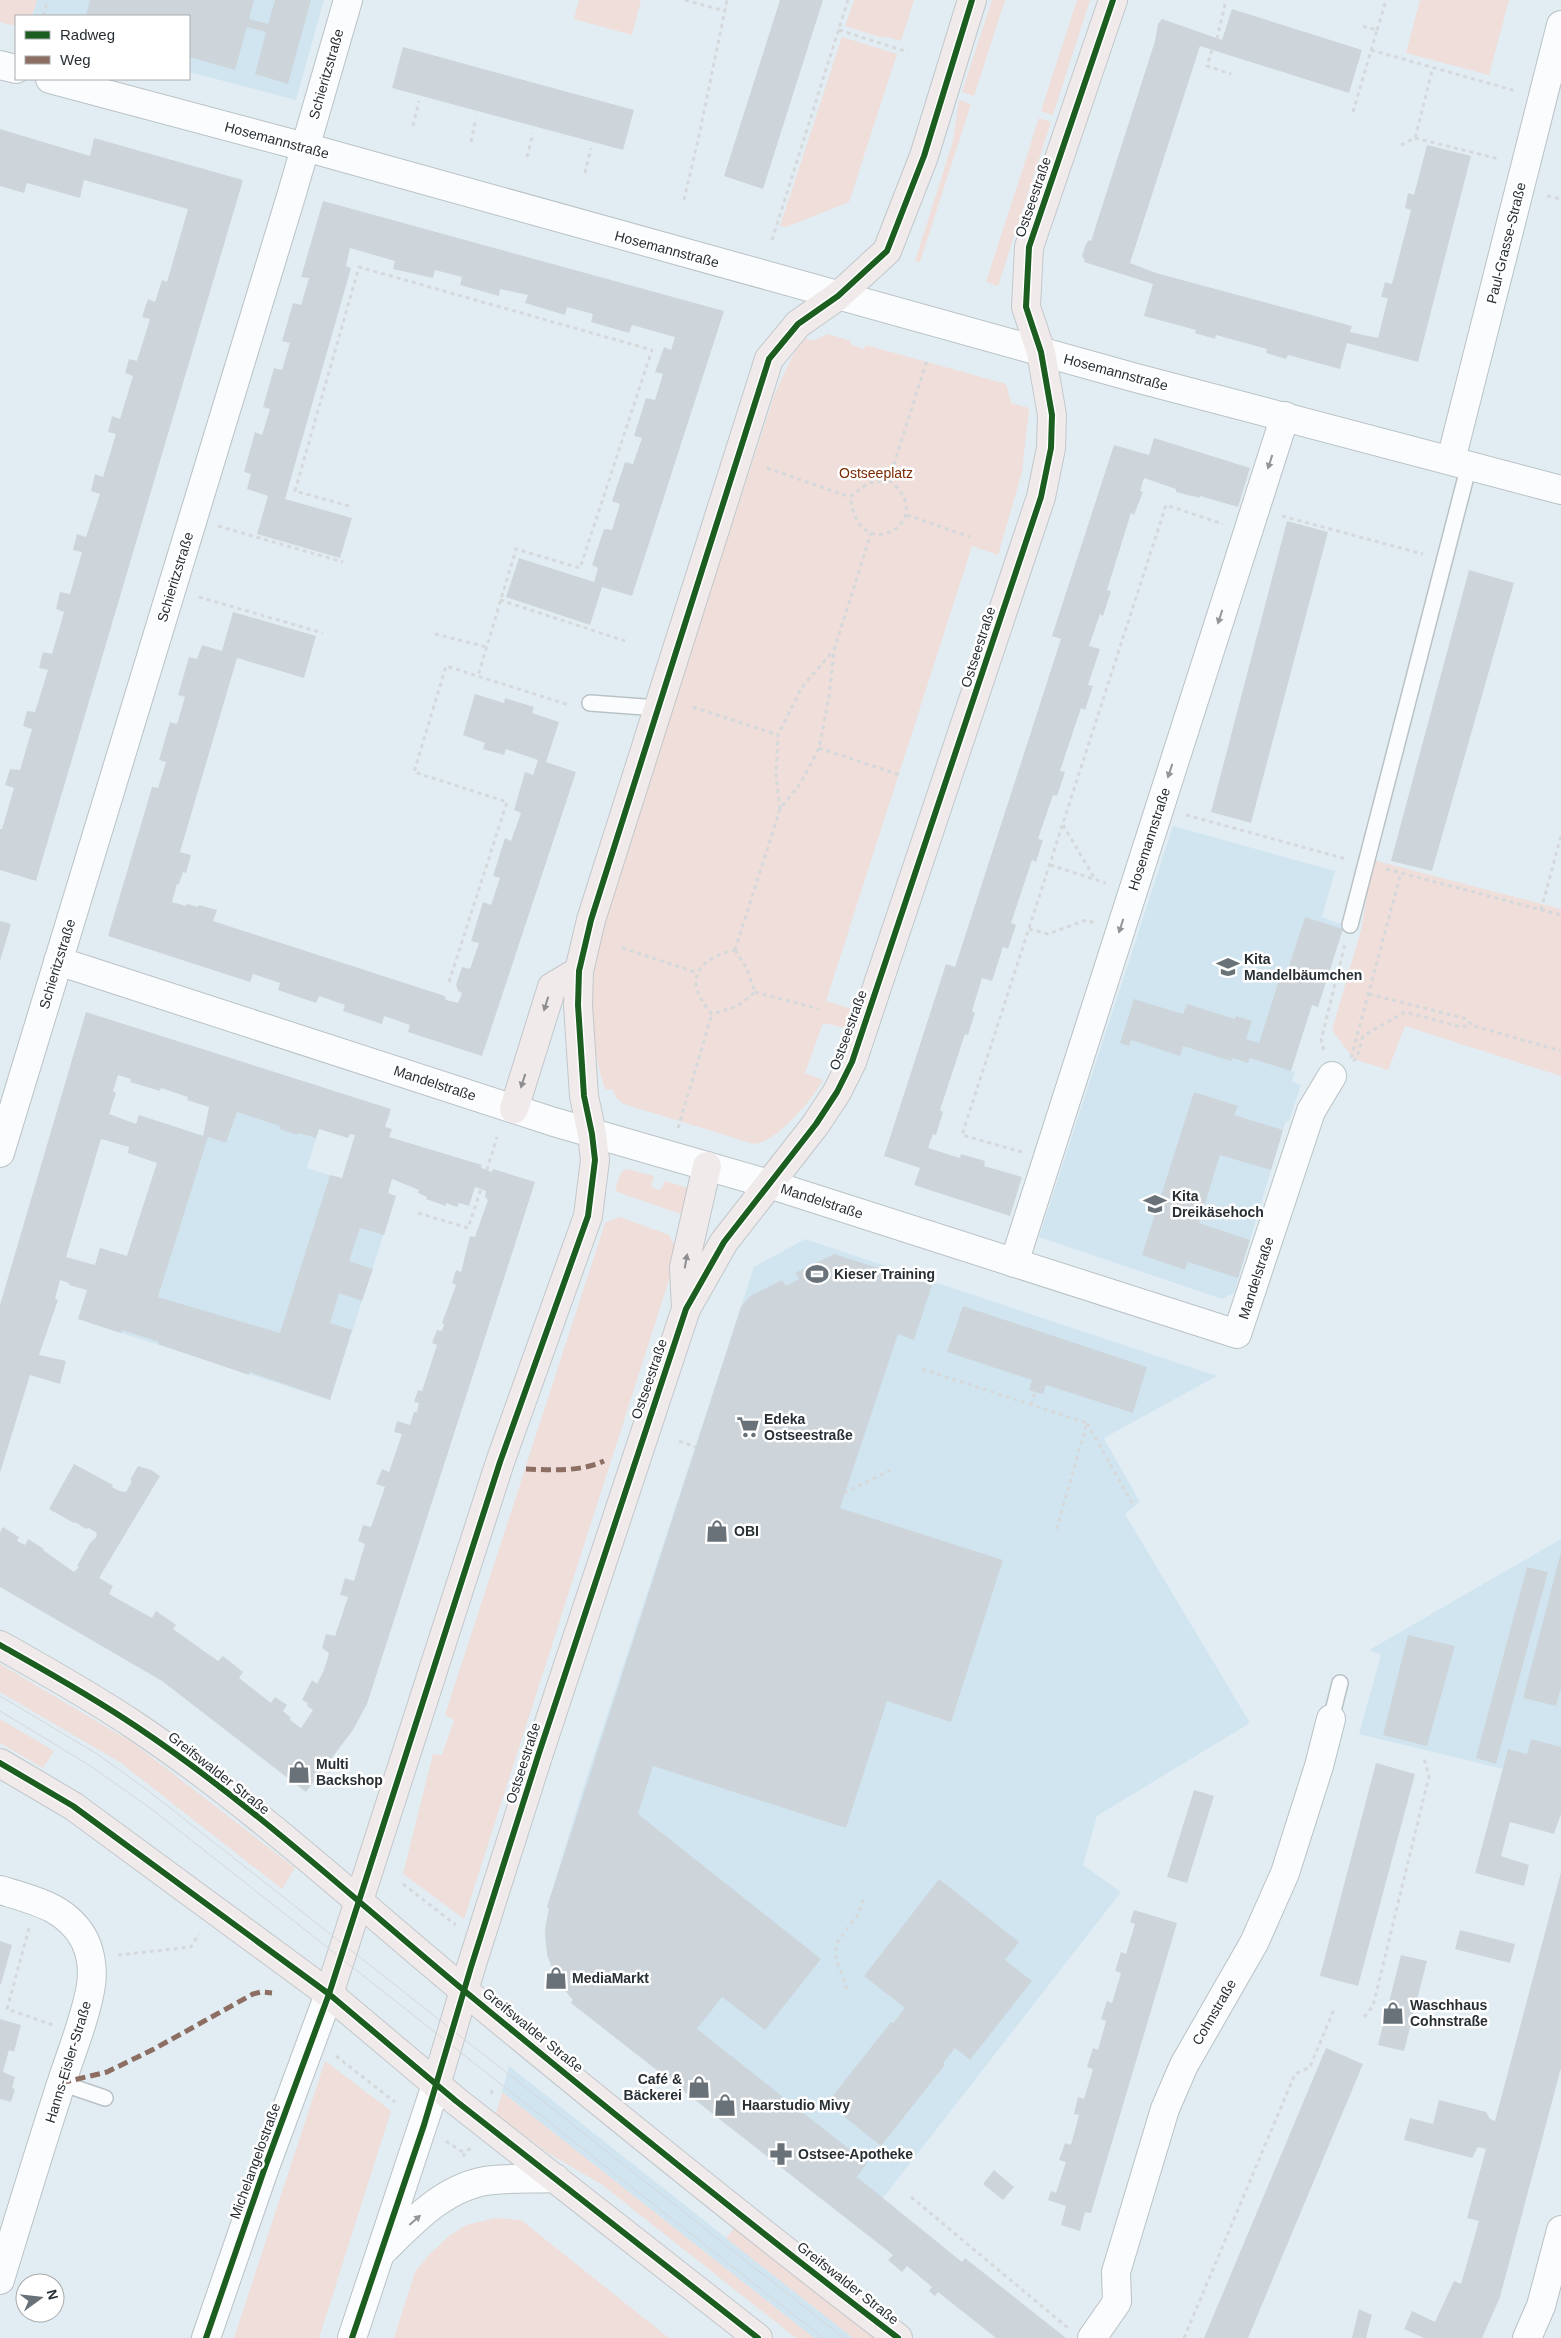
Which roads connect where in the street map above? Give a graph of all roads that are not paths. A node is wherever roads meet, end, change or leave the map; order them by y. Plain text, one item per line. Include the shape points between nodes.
1 (348, 0) edge
2 (972, 0) edge
3 (1114, 0) edge
4 (1561, 25) edge
5 (0, 65) edge
6 (15, 69) edge
7 (54, 80) edge
8 (306, 147) junction
9 (838, 296) junction
10 (1041, 352) junction
11 (1285, 416) junction
12 (1460, 463) junction
13 (1561, 490) edge
14 (590, 703) dead end
15 (658, 708) junction
16 (1350, 925) road end
17 (58, 961) junction
18 (579, 971) junction
19 (1332, 1076) dead end
20 (514, 1108) junction
21 (592, 1134) junction
22 (0, 1153) edge
23 (708, 1166) junction
24 (769, 1184) junction
25 (1014, 1263) junction
26 (686, 1309) junction
27 (0, 1645) edge
28 (1340, 1684) dead end
29 (1331, 1719) joint
30 (0, 1763) edge
31 (0, 1890) edge
32 (359, 1903) junction
33 (464, 1990) junction
34 (329, 1994) junction
35 (61, 2083) junction
36 (436, 2085) junction
37 (105, 2098) dead end
38 (556, 2178) junction
39 (1561, 2230) edge
40 (380, 2254) junction
41 (0, 2280) edge
42 (1551, 2309) edge
43 (1082, 2335) edge
44 (206, 2338) edge
45 (352, 2338) edge
46 (758, 2338) edge
47 (898, 2338) edge
48 (1527, 2338) edge

1 - 8 street, Schieritzstraße
2 - 9 main road via 924,156 887,251
3 - 10 main road, Ostseestraße via 1028,247 1026,307
4 - 12 street, Paul-Grasse-Straße
5 - 6 street
7 - 8 street, Hosemannstraße
8 - 9 street, Hosemannstraße
8 - 17 street, Schieritzstraße
9 - 10 street, Hosemannstraße
9 - 15 main road via 798,324 769,359
10 - 11 street, Hosemannstraße
10 - 24 main road, Ostseestraße via 1052,415 1051,448 1041,497 852,1062 816,1124
11 - 12 street, Hosemannstraße
11 -> 25 street, Hosemannstraße
12 - 13 street, Hosemannstraße
12 - 16 lane via 1444,560
14 - 15 lane
15 - 18 main road via 590,920
17 - 20 street, Mandelstraße
17 - 22 street, Schieritzstraße
18 -> 20 main road via 552,987
18 - 21 main road via 584,1096
19 - 25 street, Mandelstraße via 1311,1110 1237,1334
20 - 21 street, Mandelstraße
21 - 23 street, Mandelstraße
21 - 32 main road via 595,1160 588,1216 500,1462
23 - 24 street, Mandelstraße
26 -> 23 main road via 684,1267
24 - 25 street, Mandelstraße
24 - 26 main road, Ostseestraße via 724,1242
26 - 33 main road, Ostseestraße
27 - 32 main road, Greifswalder Straße via 138,1728 233,1799
28 - 29 lane, Cohnstraße
29 - 43 street, Cohnstraße via 1285,1873 1254,1942 1184,2065 1165,2109 1116,2272 1117,2302
30 - 34 main road via 73,1806 136,1850
31 - 35 street, Hanns-Eisler-Straße via 54,1908 74,1925 85,1941 90,1959 90,1987
32 - 33 main road, Greifswalder Straße
32 - 34 main road
33 - 36 main road, Ostseestraße
33 - 47 main road, Greifswalder Straße
34 - 36 main road
34 - 44 street, Michelangelostraße
35 - 37 lane
35 - 41 street, Hanns-Eisler-Straße
36 - 38 main road
36 - 40 street
40 -> 38 street via 413,2221 448,2194 492,2180
38 - 46 main road
39 - 42 street
40 - 45 street
42 - 48 street

